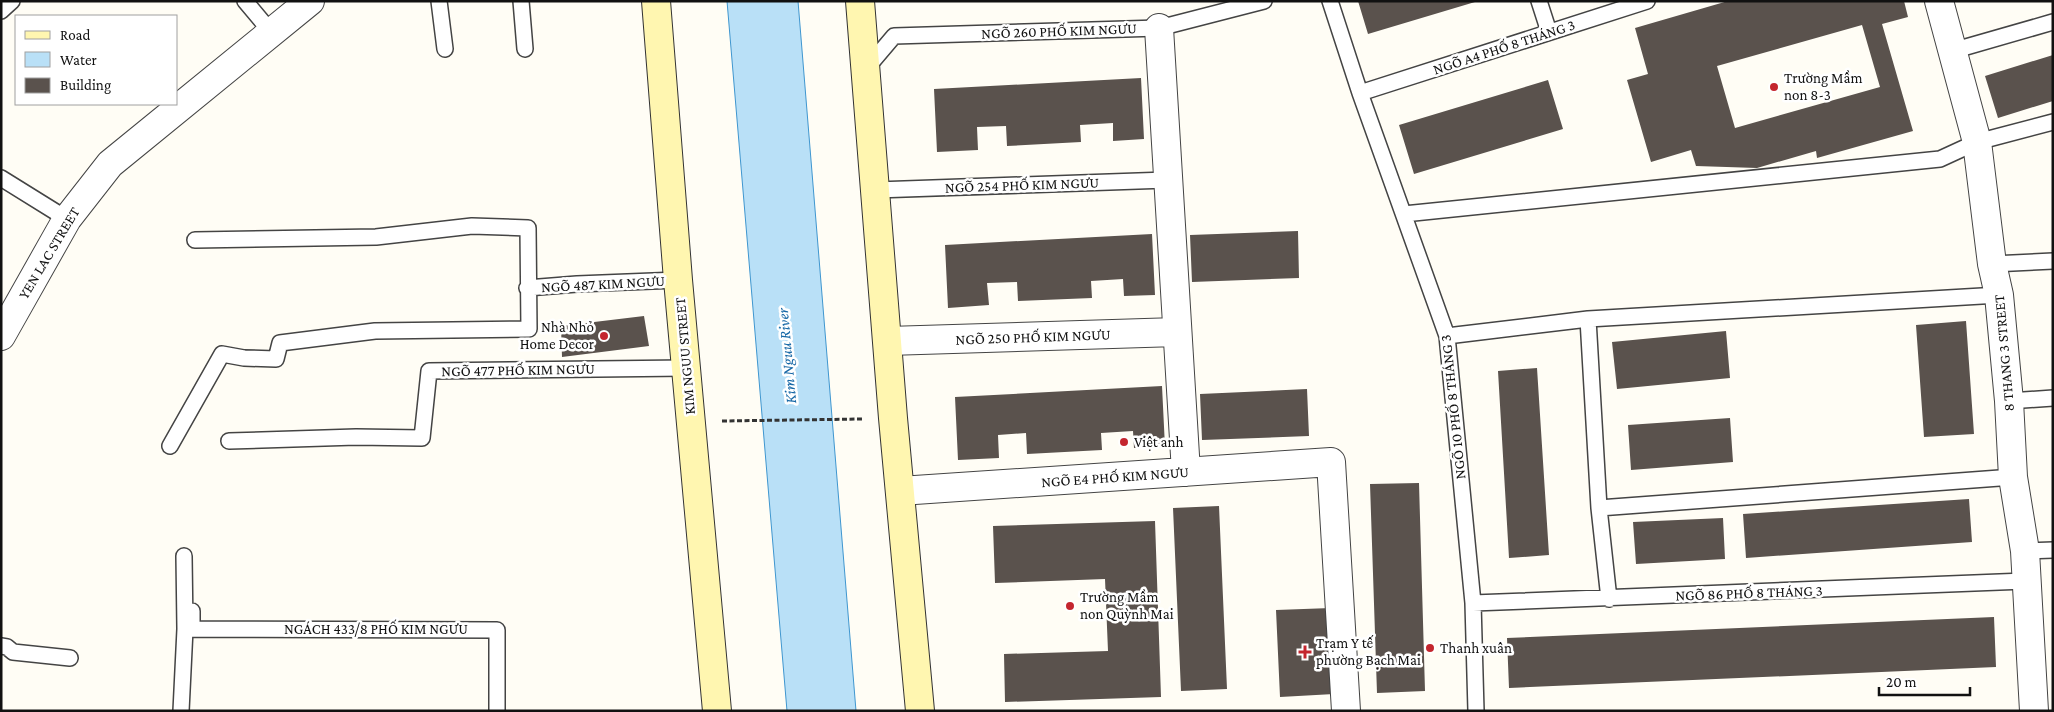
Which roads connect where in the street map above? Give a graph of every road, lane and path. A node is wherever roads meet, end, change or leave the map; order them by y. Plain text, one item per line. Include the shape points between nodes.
1 (12, 1) edge
2 (246, 1) edge
3 (310, 1) edge
4 (439, 1) edge
5 (521, 1) edge
6 (656, 1) edge
7 (860, 1) edge
8 (1264, 1) edge
9 (1330, 1) edge
10 (1539, 1) edge
11 (1647, 1) edge
12 (1939, 1) edge
13 (1, 11) edge
14 (2053, 22) edge
15 (1159, 28) junction
16 (271, 32) junction
17 (1549, 32) junction
18 (445, 49) dead end
19 (525, 49) dead end
20 (1952, 51) junction
21 (866, 69) junction
22 (1360, 93) junction
23 (2053, 122) edge
24 (1978, 142) junction
25 (1, 178) edge
26 (1167, 180) junction
27 (876, 190) junction
28 (1404, 214) junction
29 (67, 219) junction
30 (195, 240) dead end
31 (2053, 261) edge
32 (1992, 264) junction
33 (678, 280) junction
34 (527, 288) junction
35 (1999, 295) junction
36 (1588, 319) junction
37 (1178, 332) junction
38 (1, 336) edge
39 (1447, 336) junction
40 (888, 341) junction
41 (686, 368) junction
42 (2053, 398) edge
43 (2009, 401) junction
44 (862, 419) dead end
45 (722, 421) dead end
46 (229, 441) dead end
47 (170, 446) dead end
48 (1186, 472) junction
49 (2013, 477) junction
50 (900, 490) junction
51 (1599, 508) junction
52 (2053, 550) edge
53 (2025, 552) junction
54 (184, 556) dead end
55 (2025, 581) junction
56 (1609, 598) junction
57 (1473, 603) junction
58 (192, 610) dead end
59 (1, 646) edge
60 (70, 658) dead end
61 (181, 711) edge
62 (497, 711) edge
63 (717, 711) edge
64 (920, 711) edge
65 (1346, 711) edge
66 (1476, 711) edge
67 (2034, 711) edge

1 - 13 lane
2 - 16 lane
3 - 16 street, YEN LAC STREET
4 - 18 lane
5 - 19 lane
6 - 33 main road, KIM NGUU STREET
7 - 21 main road
8 - 15 lane, NGÕ 260 PHỐ KIM NGƯU
9 - 22 lane, NGÕ 10 PHỐ 8 THÁNG 3
10 - 17 lane
11 - 17 lane, NGÕ A4 PHỐ 8 THÁNG 3
12 - 20 street, 8 THANG 3 STREET
14 - 20 lane
15 - 21 lane, NGÕ 260 PHỐ KIM NGƯU via 894,36
15 - 26 street
16 - 29 street, YEN LAC STREET via 110,164
17 - 22 lane, NGÕ A4 PHỐ 8 THÁNG 3
20 - 24 street, 8 THANG 3 STREET
21 - 27 main road
22 - 28 lane, NGÕ 10 PHỐ 8 THÁNG 3
23 - 24 lane
24 - 28 lane via 1940,158
24 - 32 street, 8 THANG 3 STREET
25 - 29 lane
26 - 27 lane, NGÕ 254 PHỐ KIM NGƯU
26 - 37 street
27 - 40 main road
28 - 39 lane, NGÕ 10 PHỐ 8 THÁNG 3
29 - 38 street, YEN LAC STREET
30 - 34 lane via 376,237 472,226 528,228
31 - 32 lane
32 - 35 street, 8 THANG 3 STREET
33 - 34 lane, NGÕ 487 KIM NGƯU
33 - 41 main road, KIM NGUU STREET
34 - 47 lane via 529,329 375,332 280,343 276,359 222,354
35 - 36 lane
35 - 43 street, 8 THANG 3 STREET
36 - 39 lane
36 - 51 lane
37 - 40 street, NGÕ 250 PHỐ KIM NGƯU
37 - 48 street
39 - 57 lane, NGÕ 10 PHỐ 8 THÁNG 3
40 - 50 main road
41 - 46 lane, NGÕ 477 PHỐ KIM NGƯU via 429,371 422,438
41 - 63 main road, KIM NGUU STREET
42 - 43 lane
43 - 49 street, 8 THANG 3 STREET
44 - 45 path
48 - 50 street, NGÕ E4 PHỐ KIM NGƯU
48 - 65 street, NGÕ E4 PHỐ KIM NGƯU via 1331,462
49 - 51 lane
49 - 53 street, 8 THANG 3 STREET
50 - 64 main road
51 - 56 lane
52 - 53 lane
53 - 55 street, 8 THANG 3 STREET
54 - 61 lane
55 - 56 lane, NGÕ 86 PHỐ 8 THÁNG 3
55 - 67 street, 8 THANG 3 STREET
56 - 57 lane, NGÕ 86 PHỐ 8 THÁNG 3
57 - 66 lane, NGÕ 10 PHỐ 8 THÁNG 3
58 - 62 lane, NGÁCH 433/8 PHỐ KIM NGƯU via 192,629 497,630
59 - 60 lane via 13,652

